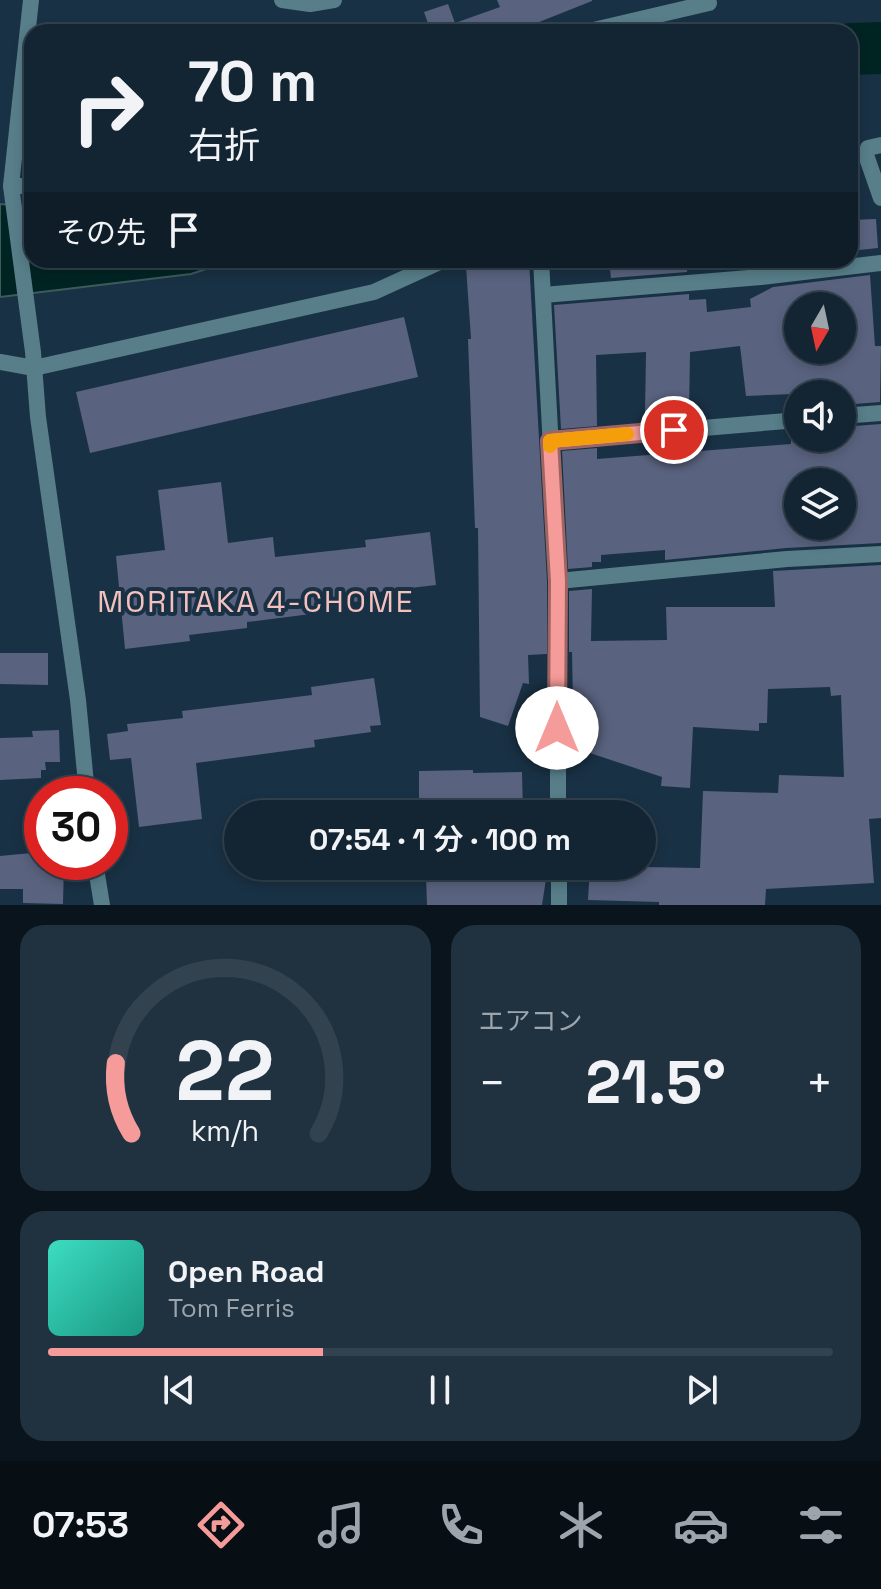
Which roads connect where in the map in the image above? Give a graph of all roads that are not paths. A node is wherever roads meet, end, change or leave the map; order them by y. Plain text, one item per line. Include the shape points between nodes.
1 (31, 0) edge
2 (282, 0) edge
3 (334, 0) edge
4 (709, 3) dead end
5 (27, 24) edge
6 (619, 24) edge
7 (24, 46) edge
8 (881, 145) edge
9 (6, 166) edge
10 (24, 188) edge
11 (11, 192) junction
12 (881, 198) edge
13 (881, 263) edge
14 (858, 266) edge
15 (426, 268) edge
16 (541, 268) edge
17 (838, 268) edge
18 (543, 295) junction
19 (34, 360) junction
20 (0, 362) edge
21 (881, 413) edge
22 (856, 415) edge
23 (784, 421) edge
24 (550, 441) junction
25 (881, 554) edge
26 (558, 581) junction
27 (85, 776) edge
28 (558, 800) edge
29 (98, 880) edge
30 (559, 880) edge
31 (102, 905) edge
32 (559, 905) edge

1 - 5 street
2 - 3 street
4 - 6 street
7 - 9 street
8 - 12 street via 868,148 866,155
9 - 11 street
10 - 11 street
11 - 19 street
13 - 14 street
15 - 19 street via 374,292
16 - 18 street
17 - 18 street
18 - 24 street
19 - 20 street
19 - 27 street
21 - 22 street
23 - 24 street
24 - 26 street
25 - 26 street
26 - 28 street
29 - 31 street
30 - 32 street

